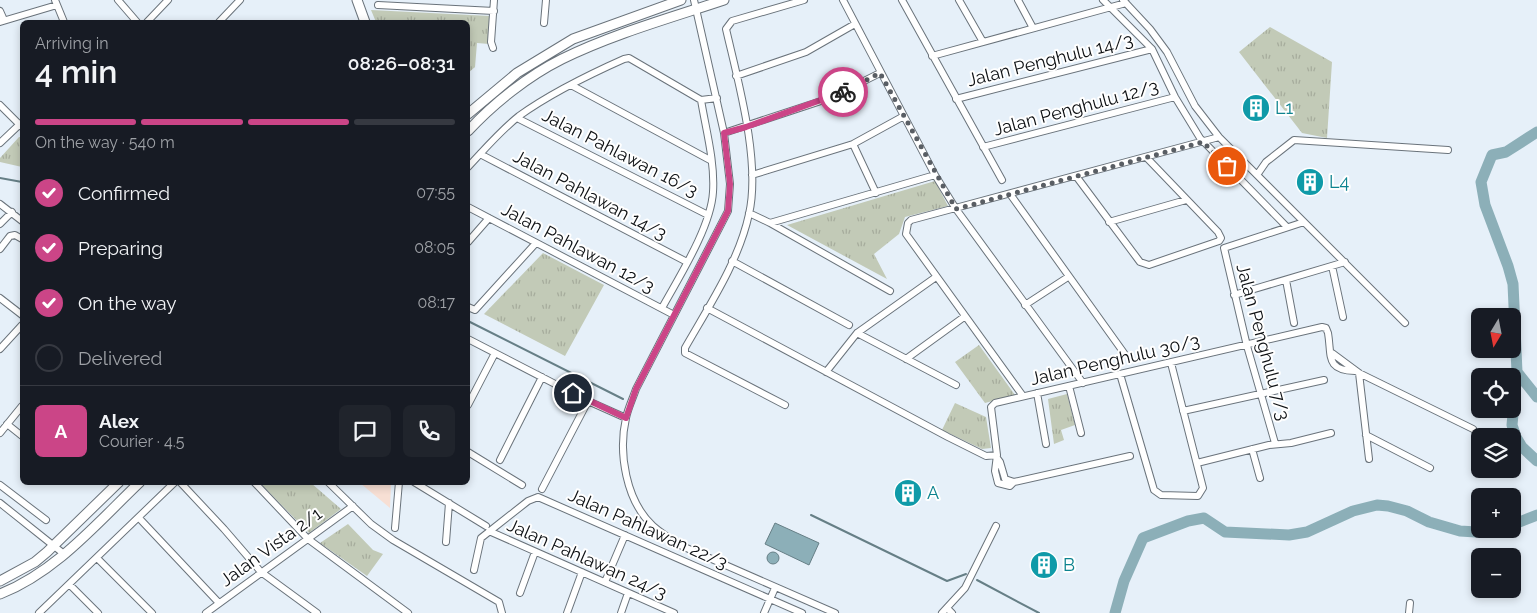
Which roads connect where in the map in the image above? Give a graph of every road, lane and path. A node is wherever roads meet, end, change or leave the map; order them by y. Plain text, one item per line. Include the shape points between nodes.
1 (118, 0) edge
2 (168, 0) edge
3 (240, 0) edge
4 (357, 0) edge
5 (494, 0) edge
6 (546, 0) edge
7 (681, 0) edge
8 (724, 0) edge
9 (804, 0) edge
10 (843, 0) edge
11 (902, 0) edge
12 (959, 0) edge
13 (1018, 0) edge
14 (1103, 0) edge
15 (1124, 2) edge
16 (56, 3) edge
17 (378, 4) dead end
18 (695, 5) edge
19 (1111, 8) junction
20 (0, 11) edge
21 (494, 11) junction
22 (63, 20) edge
23 (135, 20) edge
24 (149, 20) edge
25 (221, 20) edge
26 (364, 20) edge
27 (2, 21) edge
28 (544, 23) dead end
29 (855, 24) junction
30 (1033, 28) junction
31 (983, 42) junction
32 (493, 48) dead end
33 (1152, 49) junction
34 (932, 56) junction
35 (880, 73) junction
36 (736, 76) junction
37 (571, 85) junction
38 (1175, 97) junction
39 (717, 98) junction
40 (701, 100) junction
41 (956, 100) junction
42 (0, 105) edge
43 (470, 112) edge
44 (904, 116) junction
45 (517, 118) junction
46 (20, 125) edge
47 (20, 127) edge
48 (746, 127) junction
49 (470, 128) edge
50 (724, 133) junction
51 (1219, 137) junction
52 (1203, 142) junction
53 (0, 143) edge
54 (853, 144) junction
55 (984, 147) junction
56 (1448, 150) dead end
57 (480, 154) junction
58 (1148, 159) junction
59 (710, 160) junction
60 (470, 166) edge
61 (752, 175) junction
62 (935, 175) junction
63 (1257, 175) junction
64 (1077, 177) junction
65 (1002, 180) dead end
66 (876, 193) junction
67 (1010, 194) junction
68 (1186, 200) junction
69 (0, 204) edge
70 (470, 208) edge
71 (956, 209) junction
72 (12, 212) junction
73 (749, 214) junction
74 (708, 215) junction
75 (489, 218) junction
76 (20, 219) edge
77 (1109, 222) junction
78 (1304, 222) junction
79 (770, 223) junction
80 (0, 224) edge
81 (1287, 227) junction
82 (20, 238) edge
83 (470, 240) edge
84 (536, 243) junction
85 (0, 249) edge
86 (732, 261) junction
87 (686, 262) junction
88 (1344, 262) junction
89 (1332, 266) junction
90 (936, 277) junction
91 (1068, 277) junction
92 (1286, 280) junction
93 (890, 291) dead end
94 (1234, 295) junction
95 (0, 298) edge
96 (1025, 305) junction
97 (470, 308) edge
98 (662, 308) junction
99 (707, 308) junction
100 (20, 313) edge
101 (674, 315) junction
102 (964, 317) junction
103 (1343, 317) dead end
104 (1405, 323) dead end
105 (849, 324) dead end
106 (1294, 324) dead end
107 (20, 326) edge
108 (857, 333) junction
109 (470, 340) edge
110 (1247, 346) junction
111 (0, 349) edge
112 (495, 353) junction
113 (1124, 353) dead end
114 (906, 359) junction
115 (1171, 363) junction
116 (826, 372) junction
117 (1357, 372) junction
118 (1120, 374) junction
119 (542, 377) junction
120 (1324, 380) dead end
121 (1083, 383) junction
122 (956, 385) dead end
123 (1069, 386) junction
124 (471, 391) edge
125 (1037, 393) junction
126 (1262, 394) junction
127 (1023, 396) junction
128 (588, 401) junction
129 (784, 405) dead end
130 (20, 408) edge
131 (1183, 411) junction
132 (626, 418) junction
133 (7, 424) junction
134 (1471, 428) edge
135 (1081, 432) dead end
136 (0, 433) edge
137 (1332, 433) dead end
138 (20, 434) edge
139 (1366, 435) junction
140 (1046, 444) dead end
141 (1275, 444) junction
142 (1252, 449) junction
143 (470, 453) edge
144 (997, 456) junction
145 (1130, 456) dead end
146 (500, 460) dead end
147 (1369, 460) dead end
148 (1197, 463) junction
149 (1430, 468) dead end
150 (1260, 478) dead end
151 (0, 485) edge
152 (116, 485) edge
153 (137, 485) edge
154 (172, 485) edge
155 (183, 485) edge
156 (257, 485) edge
157 (331, 485) edge
158 (399, 485) edge
159 (419, 485) edge
160 (522, 485) dead end
161 (542, 489) dead end
162 (448, 503) junction
163 (0, 504) edge
164 (353, 506) junction
165 (139, 518) junction
166 (46, 520) dead end
167 (996, 526) dead end
168 (395, 528) dead end
169 (488, 529) junction
170 (625, 535) junction
171 (308, 539) junction
172 (446, 542) dead end
173 (54, 545) junction
174 (535, 552) junction
175 (64, 554) junction
176 (96, 558) junction
177 (474, 570) dead end
178 (261, 572) junction
179 (582, 572) junction
180 (0, 581) edge
181 (605, 582) junction
182 (70, 585) junction
183 (775, 588) junction
184 (520, 593) dead end
185 (628, 593) junction
186 (0, 594) edge
187 (770, 599) junction
188 (219, 603) junction
189 (1410, 603) dead end
190 (944, 610) edge
191 (39, 613) edge
192 (98, 613) edge
193 (152, 613) edge
194 (206, 613) edge
195 (317, 613) edge
196 (408, 613) edge
197 (502, 613) edge
198 (567, 613) edge
199 (621, 613) edge
200 (674, 613) edge
201 (764, 613) edge
202 (802, 613) edge
203 (835, 613) edge
204 (952, 613) edge
205 (1410, 613) edge

1 - 23 street
2 - 24 street
3 - 25 street
4 - 26 main road
5 - 21 street
6 - 28 street
7 - 43 main road via 573,39 517,73
8 - 18 main road
9 - 36 street via 732,21 728,25 726,29
10 - 29 street
11 - 34 street
12 - 31 street
13 - 30 street
14 - 19 street
15 - 19 street
15 - 51 street via 1167,52 1195,106
16 - 22 street
16 - 27 street
17 - 21 street
18 - 39 street
18 - 49 main road via 560,60 525,82
19 - 30 street
19 - 33 street
20 - 27 street
21 - 32 street
29 - 35 street
29 - 36 street via 806,52
30 - 31 street
31 - 34 street
33 - 38 street
33 - 41 street, Jalan Penghulu 14/3
34 - 41 street
35 - 44 street
35 - 48 street via 830,98
36 - 48 street
37 - 40 street via 629,58
37 - 45 street
37 - 59 street
38 - 52 street
38 - 55 street, Jalan Penghulu 12/3
39 - 40 street
39 - 50 street
40 - 59 street
41 - 55 street
42 - 46 street
44 - 54 street
44 - 62 street
45 - 57 street
45 - 74 street, Jalan Pahlawan 16/3
47 - 53 street
48 - 50 street
48 - 61 street
50 - 101 street via 730,184 728,211
51 - 52 street
51 - 63 street
52 - 58 street
52 - 81 street
54 - 61 street
54 - 66 street
55 - 65 street
56 - 63 street via 1294,140 1266,162
57 - 60 street
57 - 87 street, Jalan Pahlawan 14/3
58 - 64 street
58 - 68 street
59 - 74 street via 713,192
61 - 73 street
62 - 66 street
62 - 71 street
63 - 78 street
64 - 67 street
64 - 77 street
66 - 79 street
67 - 71 street
67 - 91 street
68 - 77 street
68 - 77 street via 1218,232 1221,238 1216,243 1149,265 1140,262
69 - 72 street
70 - 75 street, Jalan Pahlawan 12/3
71 - 90 street via 908,223 906,234
71 - 96 street
72 - 76 street
72 - 80 street
73 - 79 street
73 - 86 street
74 - 87 street
75 - 83 street
75 - 84 street, Jalan Pahlawan 12/3
78 - 81 street
78 - 88 street
79 - 93 street
81 - 94 street, Jalan Penghulu 7/3 via 1224,248
82 - 85 street via 10,236
84 - 97 street via 476,310
84 - 98 street, Jalan Pahlawan 12/3
86 - 99 street
86 - 105 street
87 - 98 street
88 - 89 street
88 - 104 street
89 - 92 street
89 - 103 street
90 - 102 street
90 - 108 street
91 - 96 street
91 - 113 street
92 - 94 street
92 - 106 street
94 - 110 street, Jalan Penghulu 7/3
95 - 100 street
96 - 121 street
98 - 101 street, Jalan Pahlawan 12/3
99 - 116 street
99 - 129 street via 684,353
101 - 132 street via 636,389
102 - 114 street
102 - 127 street
107 - 111 street
108 - 114 street
108 - 116 street
109 - 112 street
110 - 115 street, Jalan Penghulu 30/3
110 - 117 street, Jalan Penghulu 30/3 via 1322,327 1326,328 1333,365 1337,369
110 - 126 street, Jalan Penghulu 7/3
112 - 119 street
112 - 124 street
114 - 122 street
115 - 118 street, Jalan Penghulu 30/3
115 - 131 street
116 - 144 street via 986,456
117 - 134 street
117 - 139 street
118 - 121 street, Jalan Penghulu 30/3
118 - 148 street via 1156,493 1198,496 1203,488
119 - 128 street
119 - 146 street
120 - 126 street
121 - 123 street, Jalan Penghulu 30/3
123 - 125 street, Jalan Penghulu 30/3
123 - 135 street
125 - 127 street, Jalan Penghulu 30/3
125 - 140 street
126 - 131 street
126 - 141 street, Jalan Penghulu 7/3
127 - 144 street, Jalan Penghulu 30/3 via 991,407
128 - 132 street
128 - 161 street
130 - 133 street
131 - 148 street
132 - 183 street via 627,479 642,514 682,546
133 - 136 street
133 - 138 street
137 - 141 street
139 - 147 street
139 - 149 street
141 - 142 street
142 - 148 street
142 - 150 street
143 - 160 street
144 - 145 street via 1005,479 1014,482
151 - 166 street
152 - 173 main road
153 - 175 main road
154 - 165 street
155 - 178 street
156 - 171 street
157 - 164 street
158 - 168 street
159 - 162 street, Jalan Pahlawan 24/3
162 - 169 street, Jalan Pahlawan 24/3
162 - 172 street
163 - 173 street
164 - 171 street, Jalan Vista 2/1
164 - 197 street via 392,540 499,602
165 - 176 street
165 - 188 street
167 - 190 street via 970,580
169 - 170 street, Jalan Pahlawan 22/3 via 538,496
169 - 174 street, Jalan Pahlawan 24/3
169 - 177 street via 481,538
170 - 181 street
170 - 187 street, Jalan Pahlawan 22/3
171 - 178 street, Jalan Vista 2/1
171 - 196 street
173 - 175 street
173 - 180 main road via 35,562
174 - 179 street, Jalan Pahlawan 24/3
174 - 184 street
175 - 186 main road via 45,571
176 - 182 street
176 - 193 street
178 - 188 street, Jalan Vista 2/1
178 - 195 street
179 - 181 street, Jalan Pahlawan 24/3
179 - 198 street
181 - 185 street, Jalan Pahlawan 24/3
182 - 191 street
182 - 192 street
183 - 187 street
183 - 203 street
185 - 199 street
185 - 200 street, Jalan Pahlawan 24/3
187 - 201 street
187 - 202 street, Jalan Pahlawan 22/3
188 - 194 street, Jalan Vista 2/1
189 - 205 street
190 - 204 street

